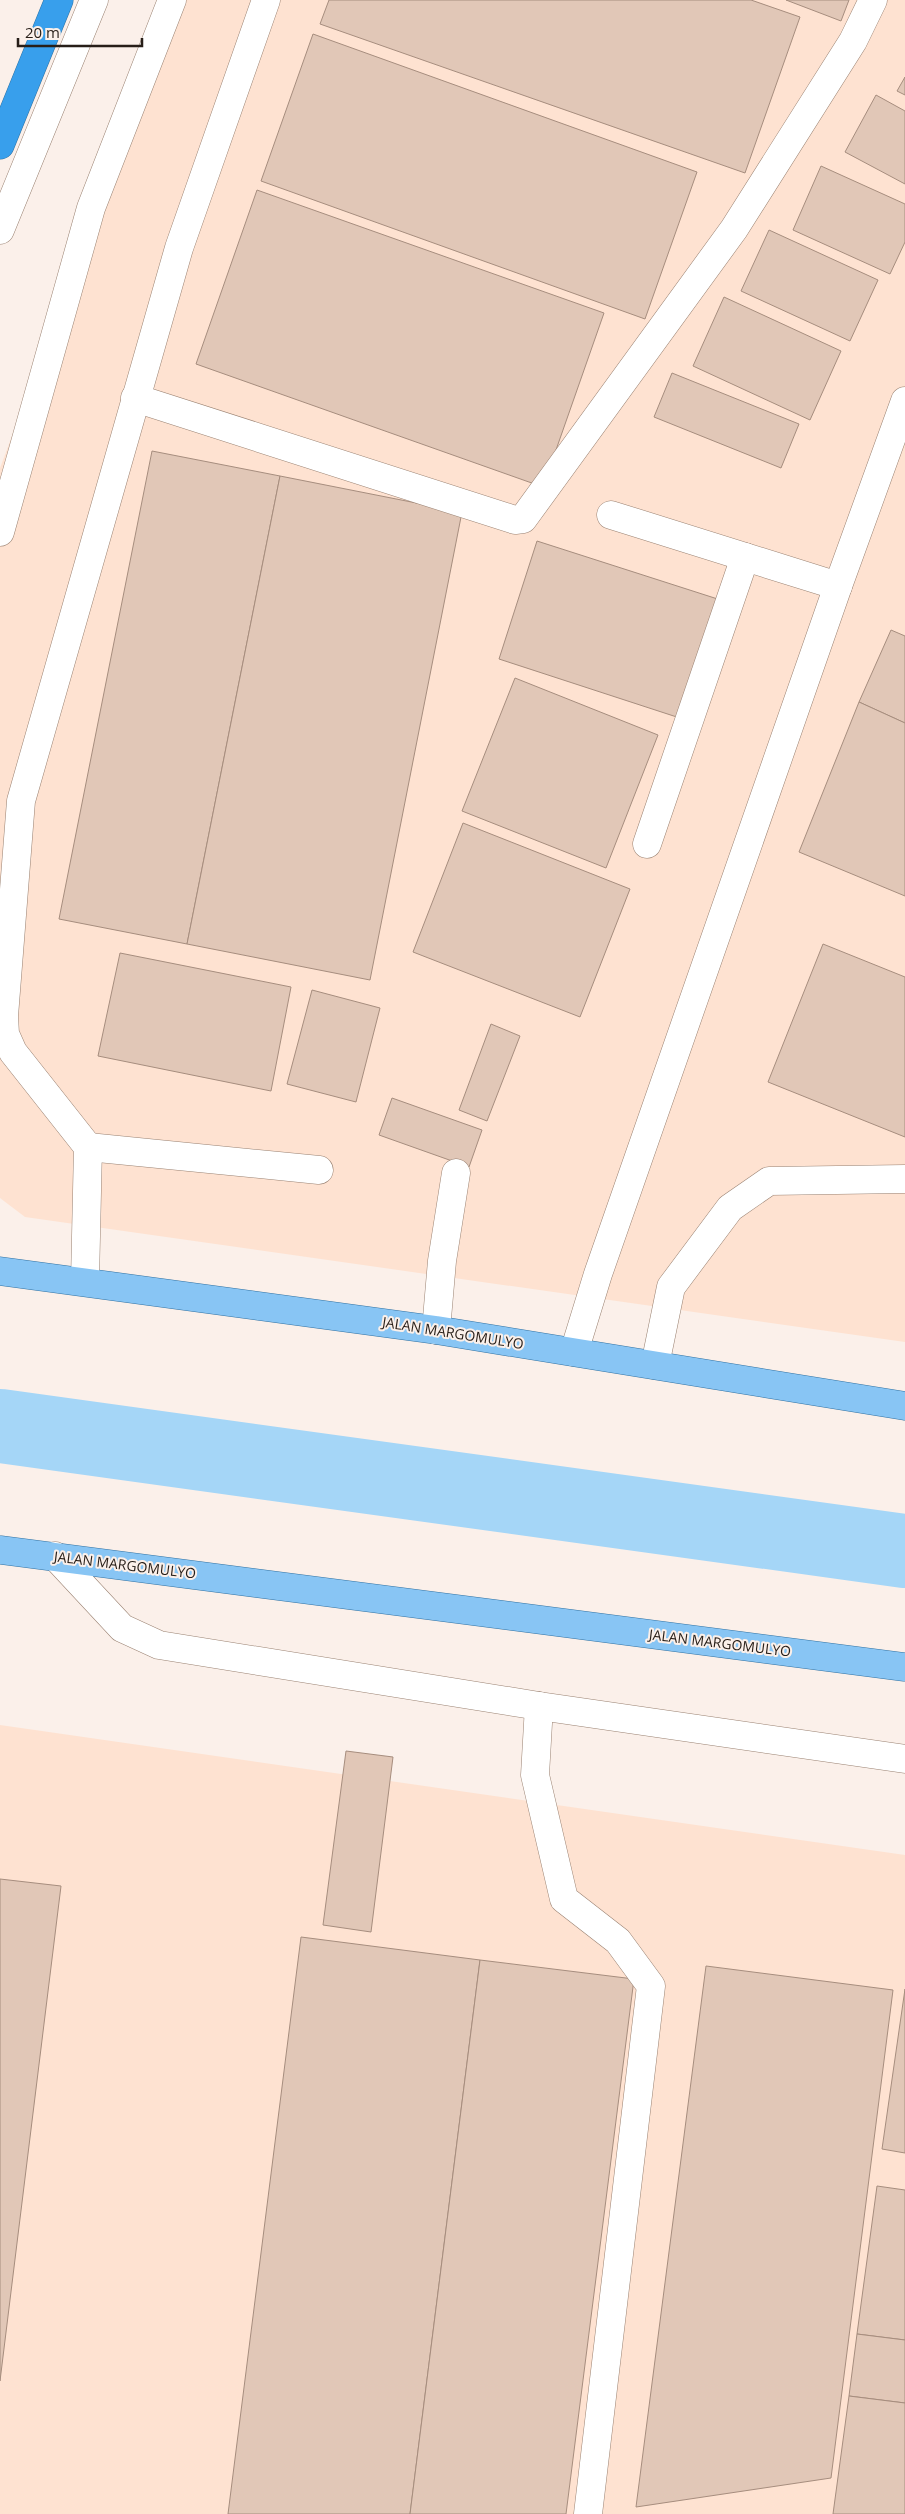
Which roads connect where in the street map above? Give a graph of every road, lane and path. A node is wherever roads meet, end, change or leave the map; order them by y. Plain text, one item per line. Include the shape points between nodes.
1 (59, 0) edge
2 (94, 0) edge
3 (172, 0) edge
4 (266, 0) edge
5 (872, 0) edge
6 (0, 145) edge
7 (0, 230) edge
8 (135, 398) junction
9 (905, 401) edge
10 (611, 515) dead end
11 (0, 532) edge
12 (745, 557) junction
13 (838, 586) junction
14 (647, 844) dead end
15 (88, 1147) junction
16 (319, 1170) dead end
17 (456, 1173) dead end
18 (905, 1179) edge
19 (0, 1270) edge
20 (85, 1281) junction
21 (436, 1330) junction
22 (574, 1352) junction
23 (655, 1365) junction
24 (905, 1406) edge
25 (0, 1550) edge
26 (55, 1556) junction
27 (905, 1666) edge
28 (538, 1706) junction
29 (905, 1759) edge
30 (588, 2514) edge

1 - 6 highway
2 - 7 lane
3 - 11 lane via 91,208
4 - 8 lane via 178,248
5 - 8 lane via 853,41 734,229 523,519 515,520
8 - 15 lane via 21,801 4,1016 5,1034 13,1052
9 - 13 lane
10 - 12 lane
12 - 13 lane
12 - 14 lane
13 - 22 lane via 598,1274
15 - 16 lane
15 - 20 lane
17 - 21 lane via 442,1261
18 - 23 lane via 769,1181 730,1208 671,1288
19 - 20 main road, JALAN MARGOMULYO
20 - 21 main road, JALAN MARGOMULYO
21 - 22 main road, JALAN MARGOMULYO
22 - 23 main road, JALAN MARGOMULYO
23 - 24 main road, JALAN MARGOMULYO
25 - 26 main road, JALAN MARGOMULYO
26 - 27 main road, JALAN MARGOMULYO
26 - 28 lane via 122,1628 159,1645
28 - 29 lane
28 - 30 lane via 535,1775 564,1899 618,1941 651,1986

